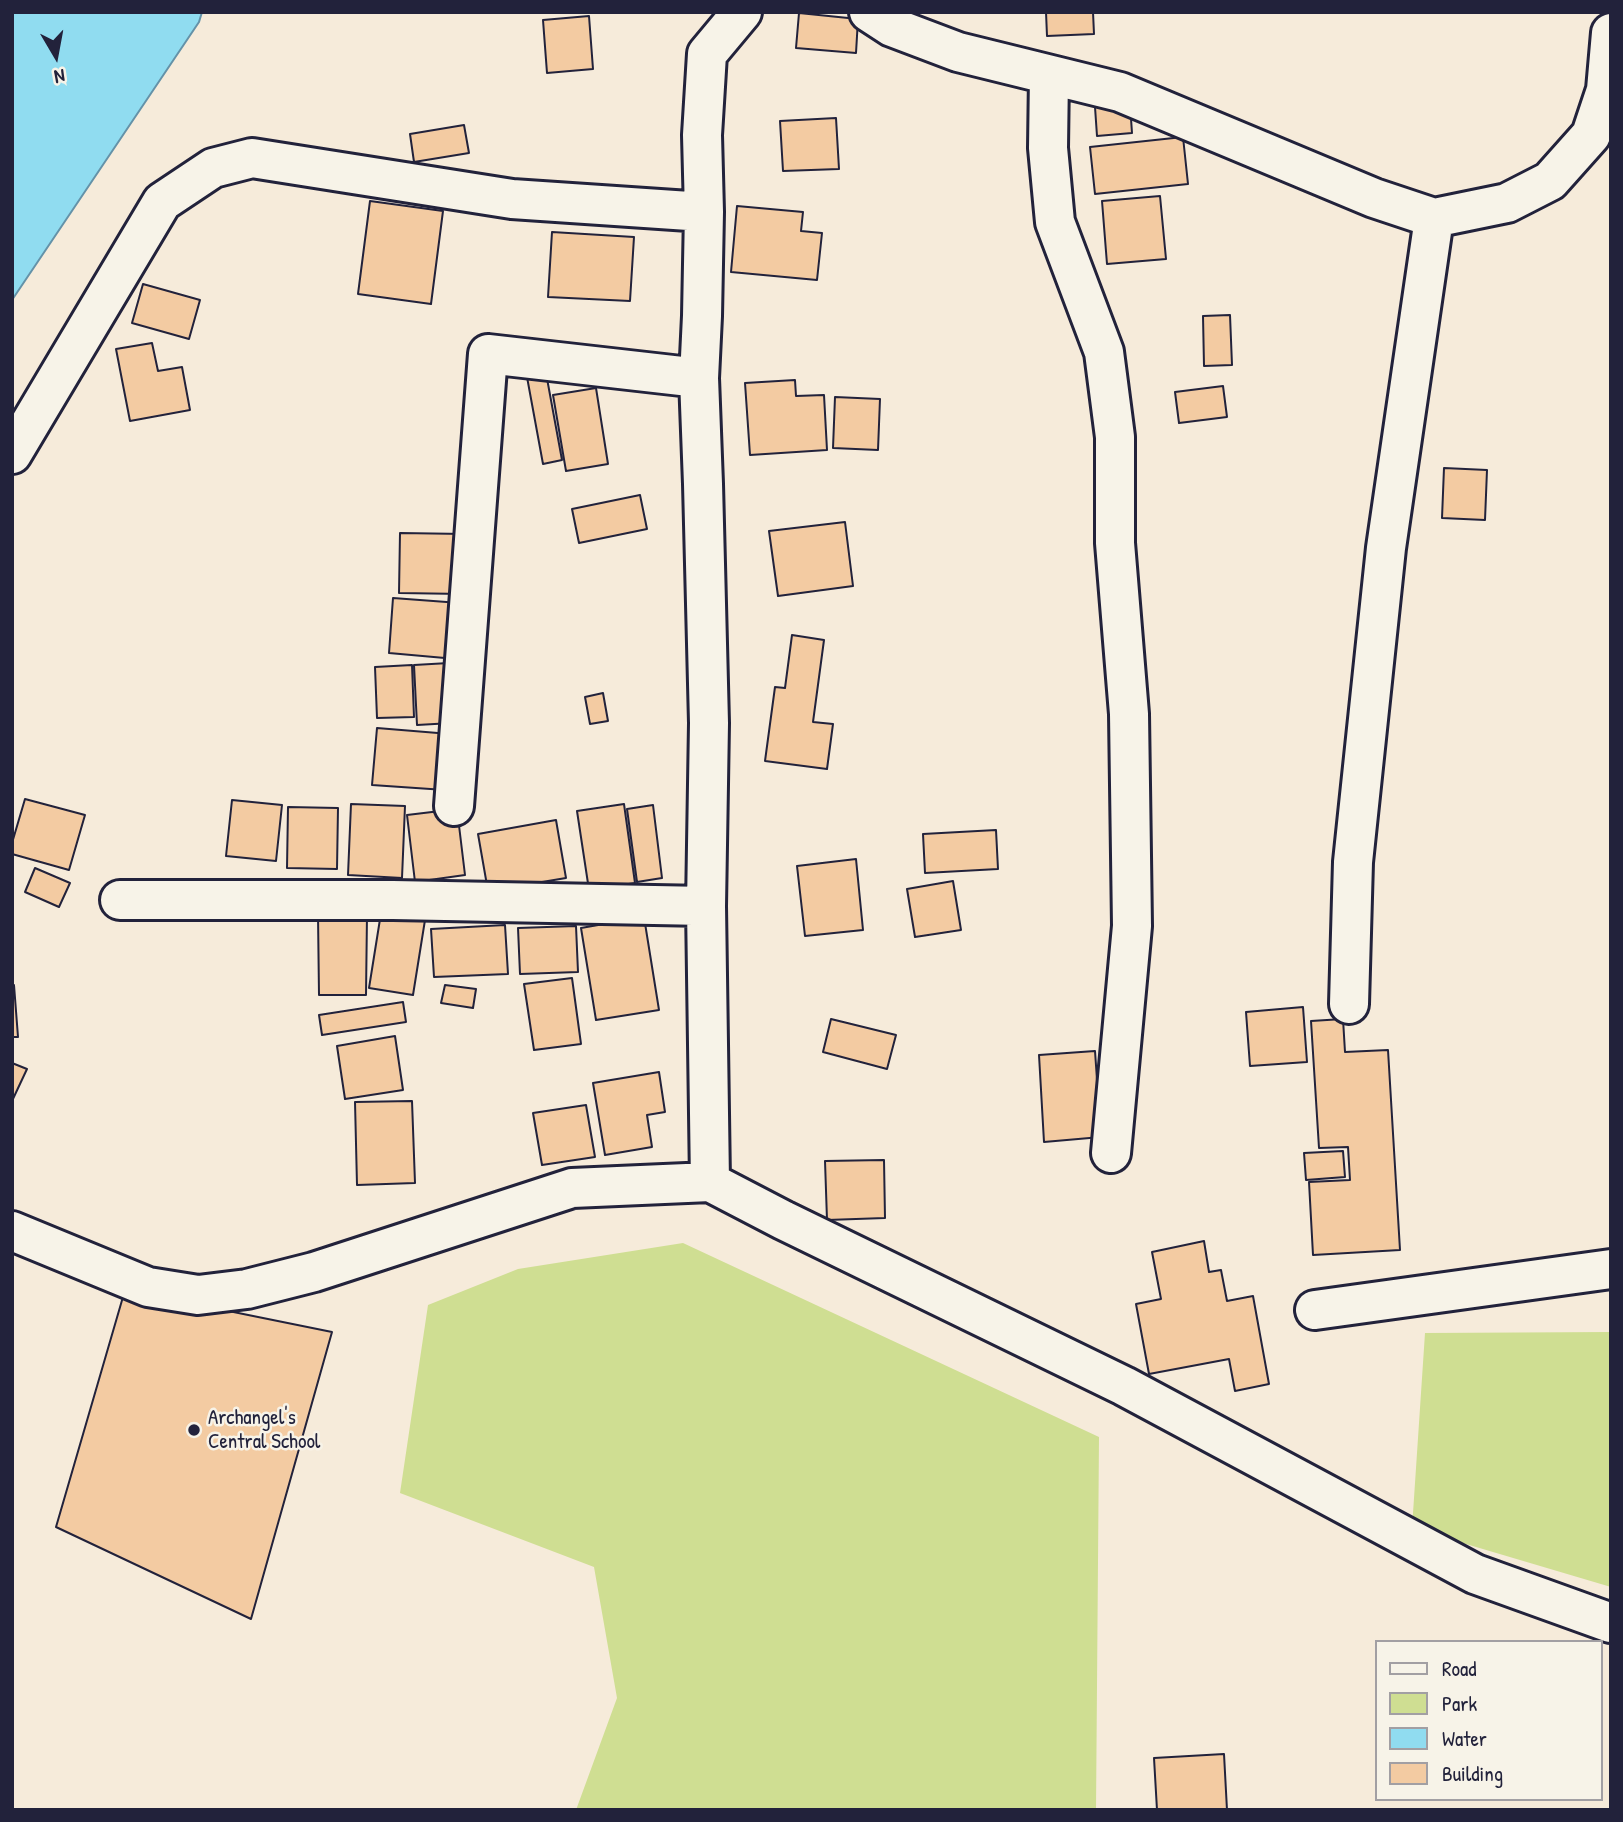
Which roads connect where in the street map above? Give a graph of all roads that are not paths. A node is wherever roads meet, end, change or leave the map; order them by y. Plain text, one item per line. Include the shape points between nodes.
1 (742, 12) edge
2 (869, 12) edge
3 (1611, 33) edge
4 (1049, 75) junction
5 (704, 212) junction
6 (1434, 218) junction
7 (699, 378) junction
8 (12, 454) edge
9 (454, 806) dead end
10 (120, 900) dead end
11 (706, 906) junction
12 (1349, 1004) dead end
13 (1111, 1153) dead end
14 (710, 1182) junction
15 (12, 1231) edge
16 (1611, 1269) edge
17 (1315, 1310) dead end
18 (1611, 1623) edge

1 - 5 street via 708,54 702,135
2 - 4 street via 892,27 958,52
3 - 6 street via 1606,90 1591,135 1550,181 1507,203
4 - 6 street via 1120,92 1374,198
4 - 13 street via 1048,148 1055,222 1104,352 1115,437 1115,542 1129,714 1132,926
5 - 7 street
5 - 8 street via 512,199 252,158 213,168 162,202
6 - 12 street via 1383,575 1353,862
7 - 9 street via 488,354
7 - 11 street via 709,723
10 - 11 street
11 - 14 street
14 - 15 street via 572,1188 314,1272 247,1289 198,1295 148,1287
14 - 18 street via 1124,1386 1475,1574
16 - 17 street

